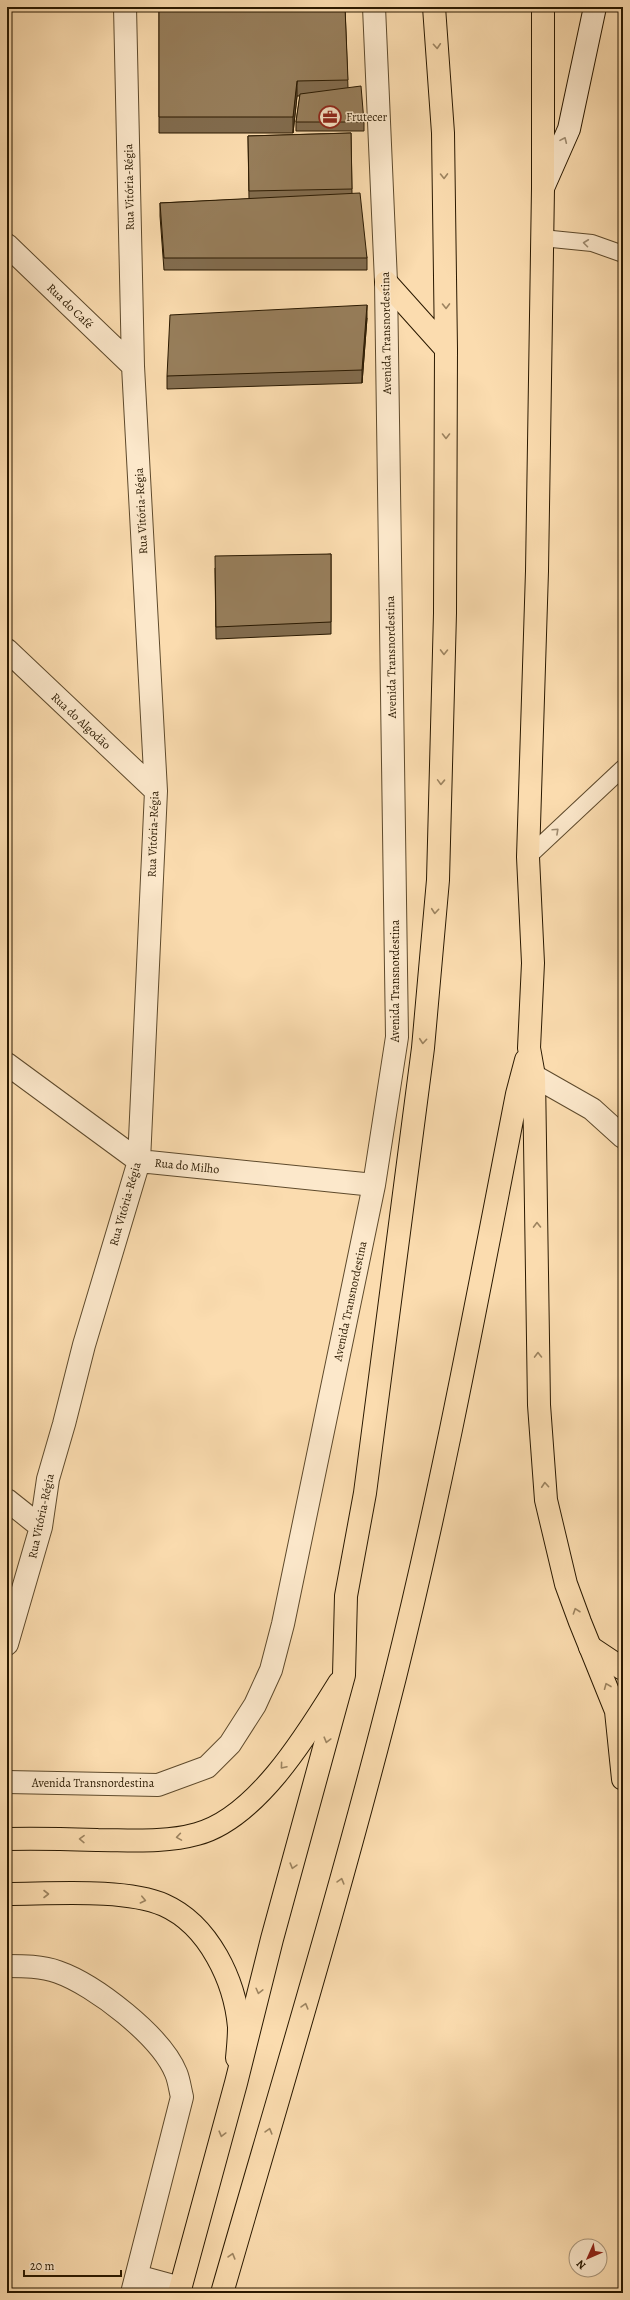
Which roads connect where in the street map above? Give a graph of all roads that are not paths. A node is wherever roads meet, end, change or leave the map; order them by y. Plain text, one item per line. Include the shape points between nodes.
1 (126, 7) edge
2 (374, 7) edge
3 (434, 7) edge
4 (542, 7) edge
5 (595, 7) edge
6 (543, 188) junction
7 (542, 238) junction
8 (7, 245) edge
9 (623, 254) edge
10 (386, 282) junction
11 (446, 349) junction
12 (133, 366) junction
13 (7, 650) edge
14 (623, 768) edge
15 (156, 791) junction
16 (528, 857) junction
17 (529, 1048) junction
18 (7, 1064) edge
19 (534, 1076) junction
20 (623, 1137) edge
21 (138, 1161) junction
22 (374, 1185) junction
23 (7, 1500) edge
24 (40, 1527) junction
25 (7, 1644) edge
26 (590, 1647) junction
27 (623, 1669) edge
28 (344, 1676) junction
29 (623, 1778) edge
30 (7, 1782) edge
31 (7, 1839) edge
32 (7, 1894) edge
33 (7, 1966) edge
34 (236, 2083) junction
35 (134, 2284) edge
36 (180, 2291) edge
37 (222, 2293) edge

1 - 12 street, Rua Vitória-Régia
2 - 10 street, Avenida Transnordestina
3 -> 11 main road via 443,133
4 - 6 main road
6 -> 5 street via 569,129
6 - 7 main road
9 -> 7 lane via 592,243
7 - 16 main road via 537,563
8 - 12 street, Rua do Café
10 - 11 main road
10 - 22 street, Avenida Transnordestina via 397,1036
11 -> 28 main road via 445,613 438,880 423,1048 365,1493 346,1596
12 - 15 street, Rua Vitória-Régia
13 - 15 street, Rua do Algodão
16 -> 14 lane
15 - 21 street, Rua Vitória-Régia
16 - 17 main road via 532,963
17 - 19 main road
37 -> 17 main road via 356,1830 395,1675 447,1448 517,1094
18 - 21 street, Rua do Milho
19 - 20 street via 592,1109
26 -> 19 main road via 566,1584 546,1500 539,1405
21 - 22 street, Rua do Milho
21 - 24 street, Rua Vitória-Régia via 48,1479
22 - 30 street, Avenida Transnordestina via 283,1624 271,1670 255,1705 230,1744 207,1767 158,1785
23 - 24 street
24 - 25 street, Rua Vitória-Régia
26 - 27 main road
29 -> 26 main road via 616,1711
28 -> 31 main road via 306,1736 284,1765 258,1794 226,1822 198,1834 162,1840
28 -> 34 main road via 272,1939
32 -> 34 main road via 104,1894 163,1905 182,1915 218,1958 230,1985 239,2027
33 - 35 street via 25,1966 58,1972 97,1992 144,2031 166,2055 176,2073 182,2097
34 -> 36 main road
35 - 36 street

